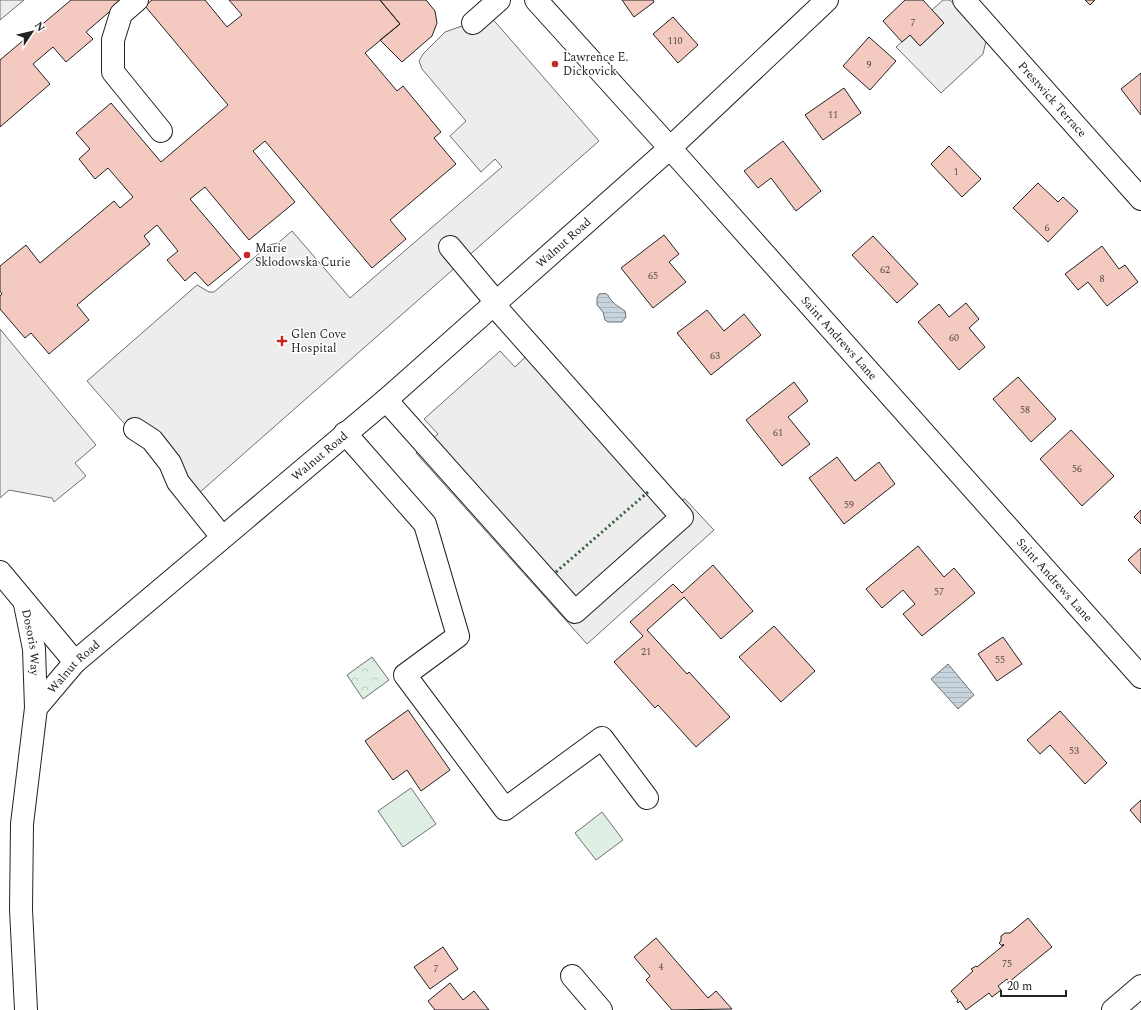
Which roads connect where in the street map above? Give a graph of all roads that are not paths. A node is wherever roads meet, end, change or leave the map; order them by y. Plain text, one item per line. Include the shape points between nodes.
1 (138, 0) edge
2 (499, 0) edge
3 (536, 0) edge
4 (827, 0) edge
5 (964, 0) edge
6 (473, 23) dead end
7 (161, 131) dead end
8 (670, 148) junction
9 (1141, 199) edge
10 (450, 247) dead end
11 (494, 303) junction
12 (386, 400) junction
13 (345, 433) junction
14 (178, 482) dead end
15 (222, 537) junction
16 (0, 572) edge
17 (24, 600) junction
18 (75, 662) junction
19 (1141, 677) edge
20 (36, 708) junction
21 (647, 798) dead end
22 (572, 976) dead end
23 (1141, 986) edge
24 (26, 1010) edge
25 (602, 1010) edge
26 (1113, 1010) edge

1 - 7 street via 121,14 113,40 113,72
2 - 6 street
3 - 8 street, Saint Andrews Lane
4 - 8 street, Walnut Road
5 - 9 street, Prestwick Terrace
8 - 11 street, Walnut Road
8 - 19 street, Saint Andrews Lane
10 - 11 street
11 - 12 street, Walnut Road
11 - 12 street via 682,517 575,612
12 - 13 street, Walnut Road
13 - 15 street, Walnut Road
13 - 21 street via 425,524 458,636 405,675 504,809 602,738
14 - 15 street
15 - 18 street, Walnut Road
16 - 17 street, Dosoris Way
17 - 18 street, Dosoris Way
17 - 20 street, Dosoris Way via 34,649
18 - 20 street, Walnut Road
20 - 24 street via 22,824 21,909
22 - 25 street
23 - 26 street

